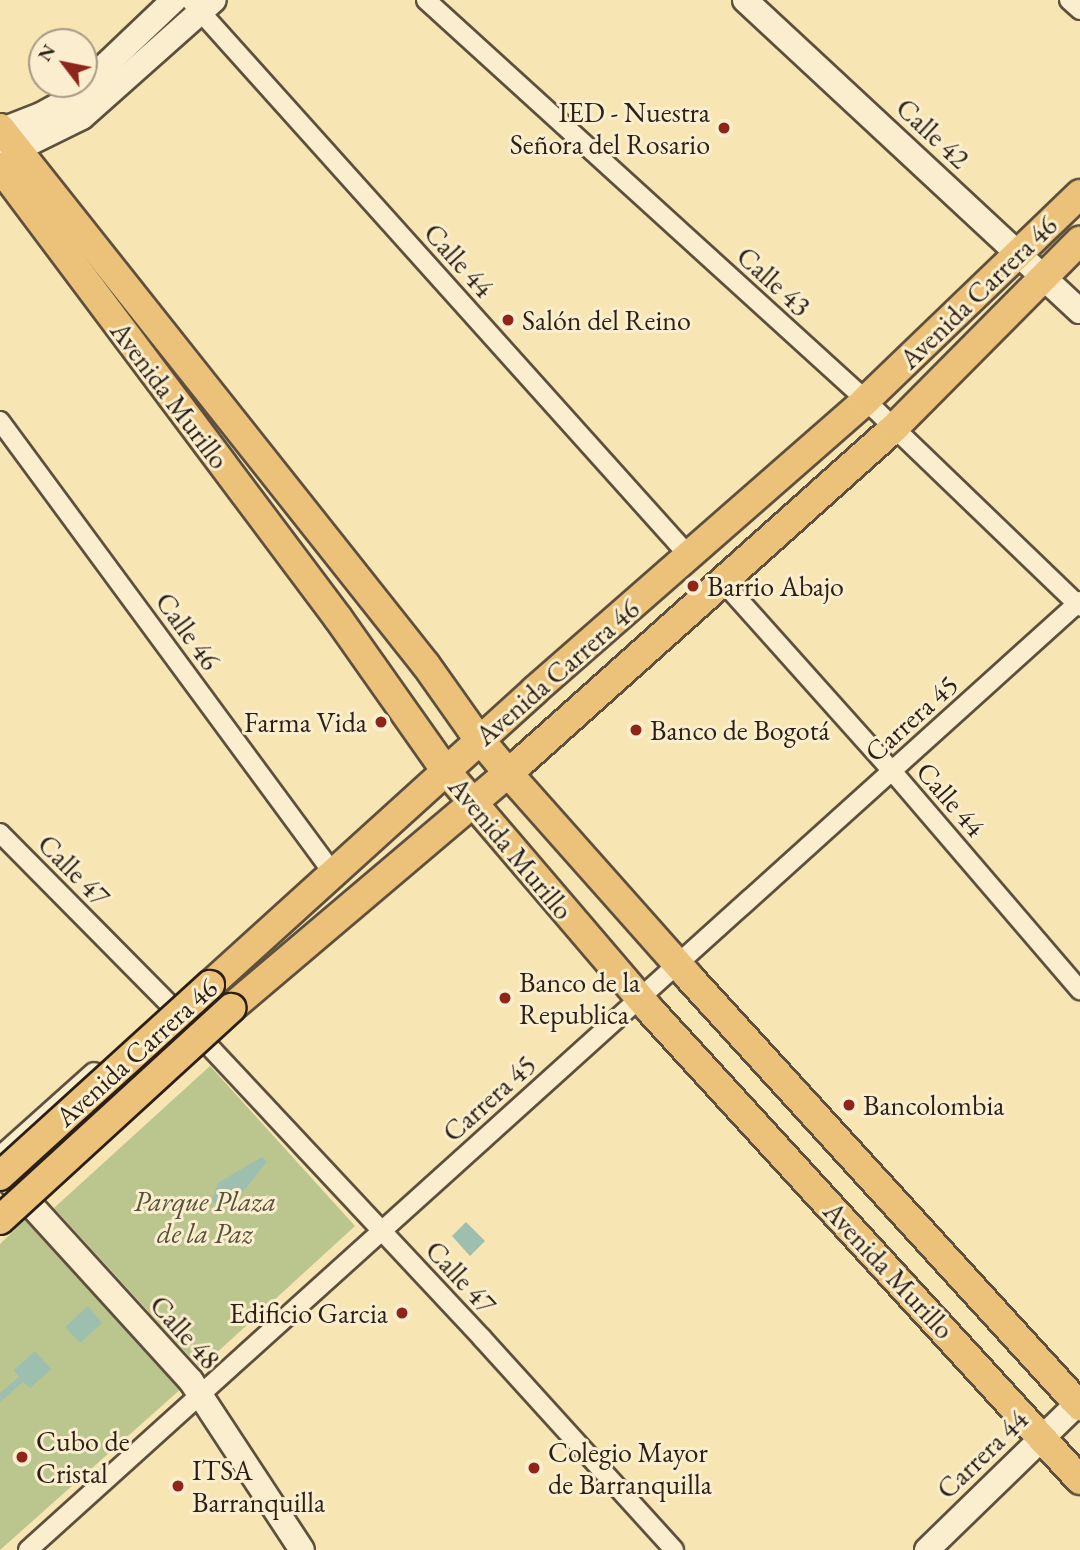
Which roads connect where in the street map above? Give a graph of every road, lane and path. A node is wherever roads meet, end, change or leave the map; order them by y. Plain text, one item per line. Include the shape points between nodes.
1 (174, 0) edge
2 (426, 0) edge
3 (744, 0) edge
4 (1069, 0) edge
5 (201, 4) edge
6 (1080, 10) edge
7 (3, 144) edge
8 (1080, 194) edge
9 (1080, 241) edge
10 (1020, 253) junction
11 (1044, 276) junction
12 (1080, 311) edge
13 (866, 400) junction
14 (0, 421) edge
15 (894, 428) junction
16 (689, 556) junction
17 (723, 582) junction
18 (1079, 604) edge
19 (480, 739) junction
20 (446, 771) junction
21 (892, 771) junction
22 (508, 773) junction
23 (473, 803) junction
24 (442, 831) junction
25 (0, 833) edge
26 (501, 835) junction
27 (333, 873) junction
28 (677, 964) junction
29 (219, 976) junction
30 (1080, 990) edge
31 (639, 998) junction
32 (241, 1001) junction
33 (169, 1004) junction
34 (207, 1044) junction
35 (0, 1156) edge
36 (0, 1174) edge
37 (32, 1207) junction
38 (0, 1220) edge
39 (381, 1231) junction
40 (0, 1237) edge
41 (201, 1394) junction
42 (1079, 1403) edge
43 (1042, 1437) junction
44 (1080, 1480) edge
45 (28, 1550) edge
46 (302, 1550) edge
47 (674, 1550) edge
48 (927, 1550) edge

1 - 7 street via 70,99
2 - 13 street, Calle 43
3 - 10 street, Calle 42
4 - 6 street
5 - 7 street via 82,117
5 - 16 street, Calle 44
7 - 19 main road, Avenida Murillo via 426,665
7 - 20 main road, Avenida Murillo
8 - 10 main road, Avenida Carrera 46
9 - 11 main road, Avenida Carrera 46
10 - 11 street, Calle 42
10 - 13 main road, Avenida Carrera 46
11 - 12 street, Calle 42
11 - 15 main road, Avenida Carrera 46
13 - 15 street, Calle 43
13 - 16 main road, Avenida Carrera 46
14 - 27 street, Calle 46
15 - 17 main road, Avenida Carrera 46
15 - 18 street, Calle 43
16 - 19 main road, Avenida Carrera 46
17 - 21 street, Calle 44
17 - 22 main road, Avenida Carrera 46
18 - 21 street, Carrera 45
19 - 20 main road, Avenida Carrera 46
19 - 22 main road, Avenida Murillo
20 - 23 main road, Avenida Murillo
20 - 27 main road, Avenida Carrera 46
21 - 28 street, Carrera 45
21 - 30 street, Calle 44
22 - 23 main road, Avenida Carrera 46
22 - 28 main road, Avenida Murillo
23 - 24 main road, Avenida Carrera 46
23 - 26 main road, Avenida Murillo
24 - 26 main road via 471,826
24 - 32 main road, Avenida Carrera 46
25 - 33 street, Calle 47
26 - 31 main road, Avenida Murillo
27 - 29 main road, Avenida Carrera 46
28 - 31 street, Carrera 45
28 - 42 main road, Avenida Murillo
29 - 33 street via 208,968
29 - 36 main road, Avenida Carrera 46, bridge
31 - 39 street, Carrera 45
31 - 43 main road, Avenida Murillo
32 - 34 street via 245,1012
32 - 38 main road, Avenida Carrera 46, bridge
33 - 35 street
34 - 37 street
34 - 39 street, Calle 47
36 - 37 street, Calle 48
37 - 40 street
37 - 41 street, Calle 48
39 - 41 street, Carrera 45
39 - 47 street, Calle 47
41 - 45 street, Carrera 45
41 - 46 street, Calle 48
42 - 43 street, Carrera 44
43 - 44 main road, Avenida Murillo
43 - 48 street, Carrera 44

